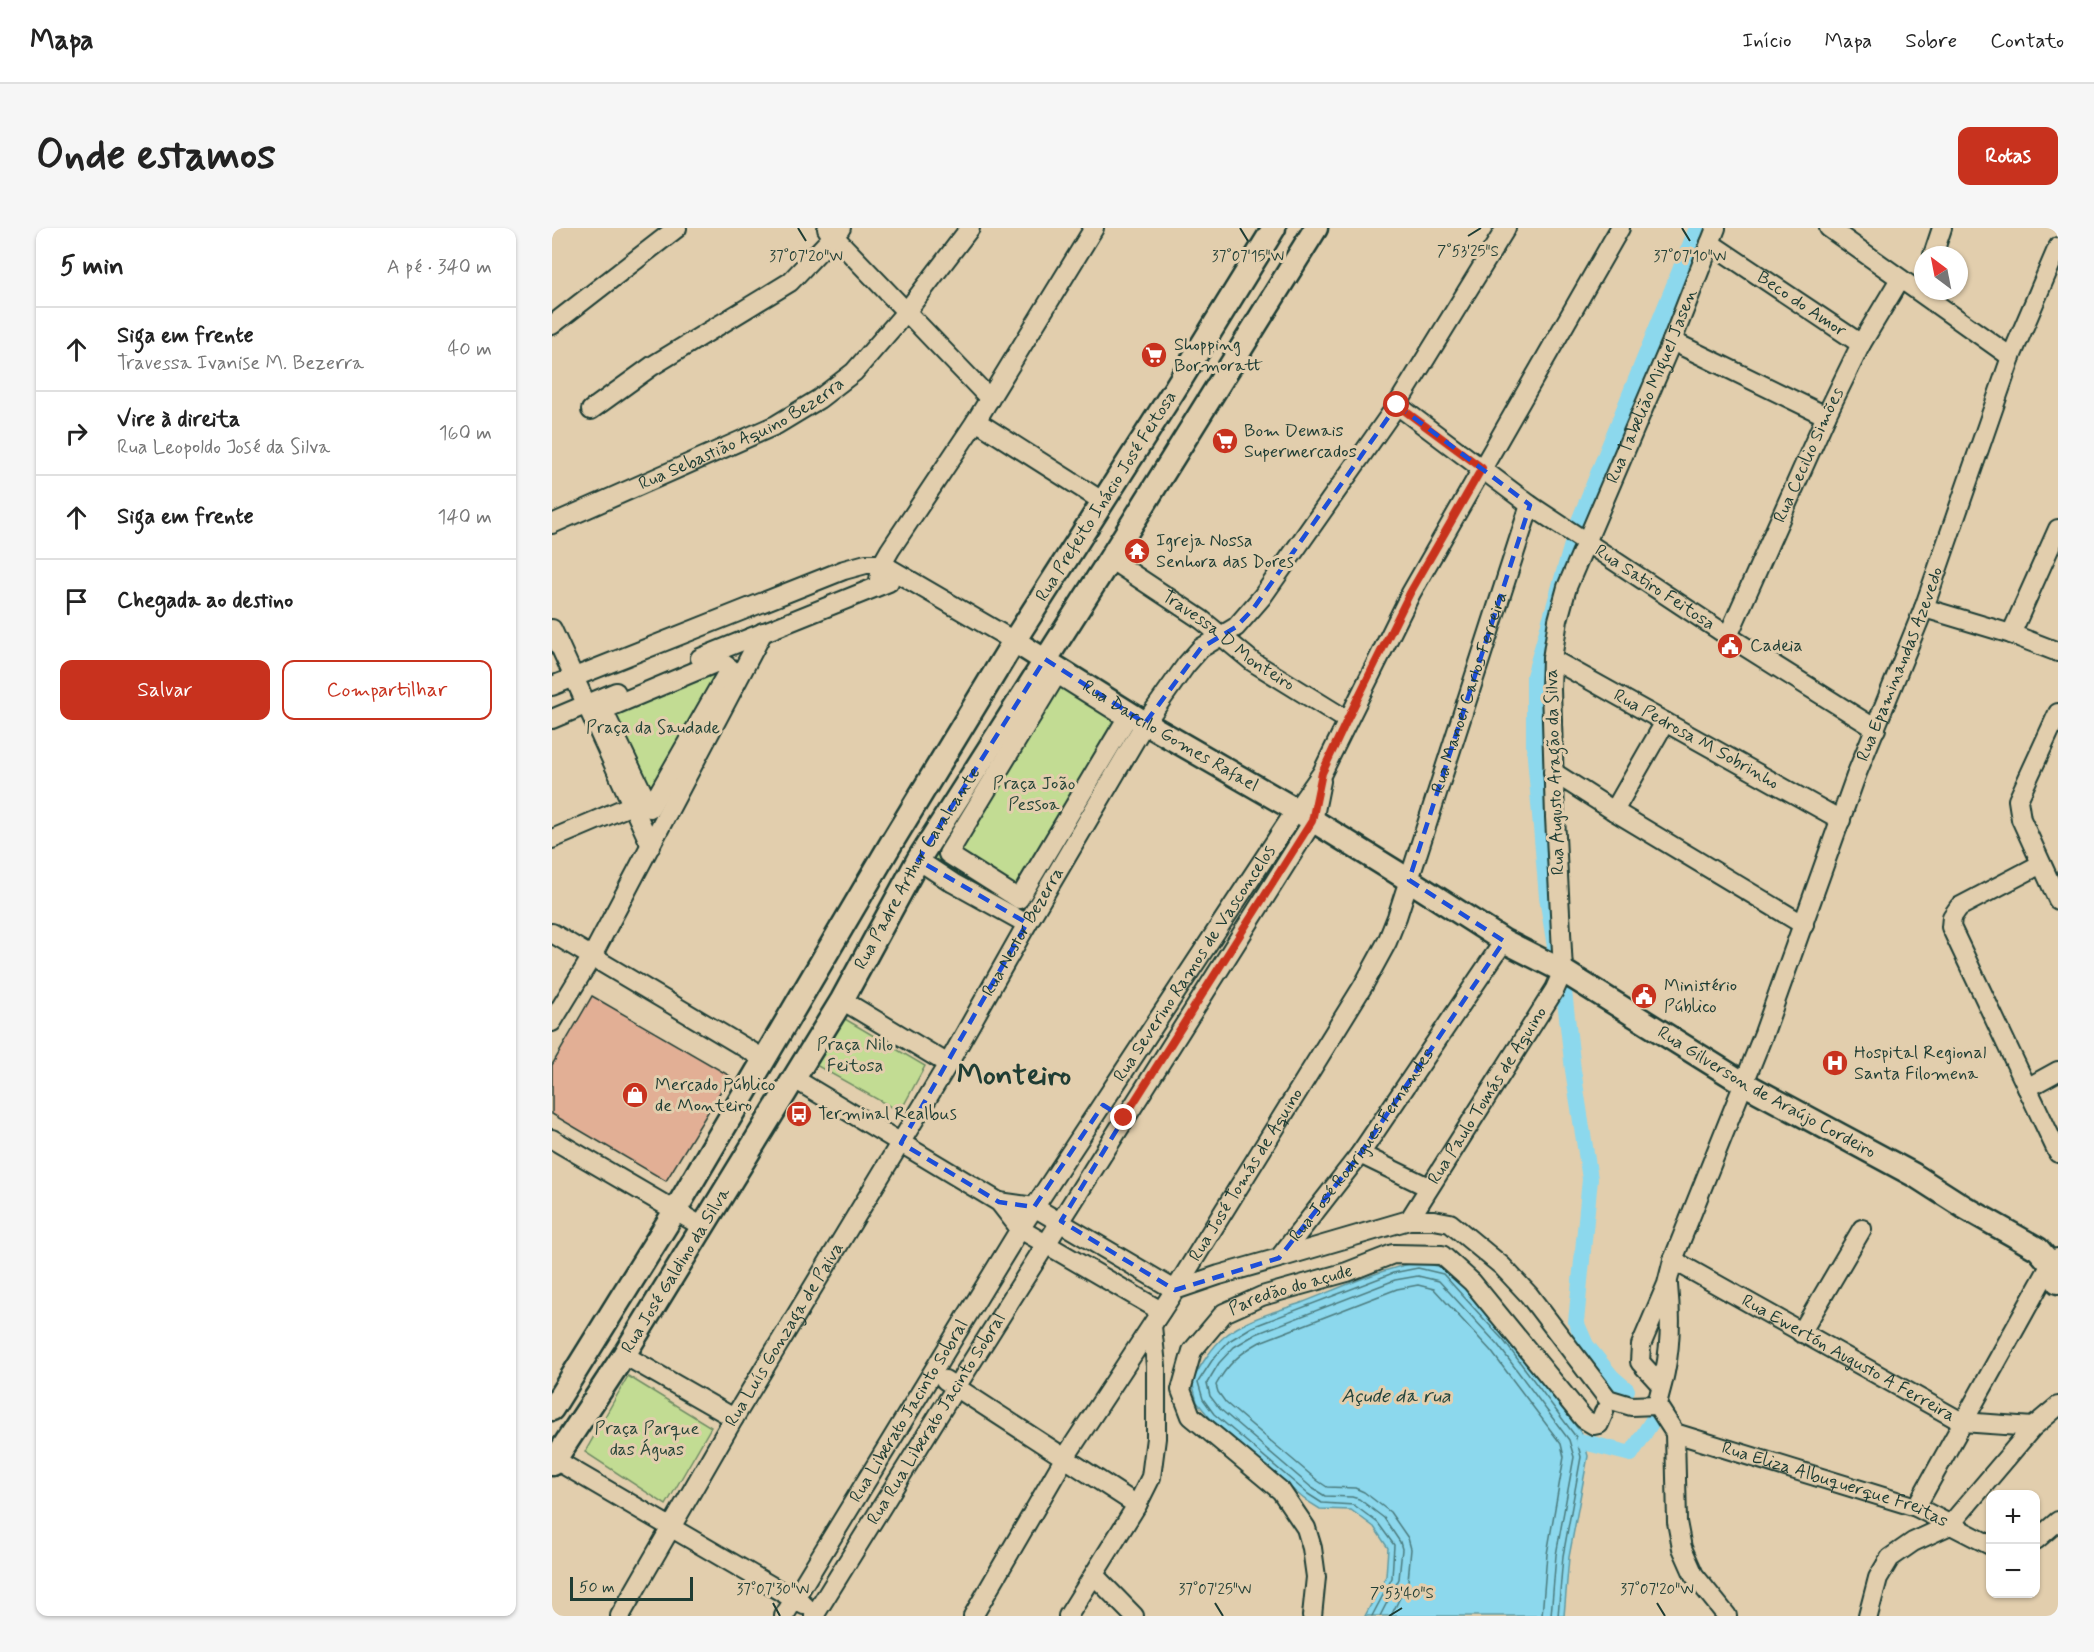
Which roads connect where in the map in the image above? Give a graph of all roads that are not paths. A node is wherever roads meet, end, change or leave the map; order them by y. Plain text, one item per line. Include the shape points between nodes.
1 (677, 228) edge
2 (970, 228) edge
3 (1094, 228) edge
4 (1276, 228) edge
5 (1506, 228) edge
6 (1620, 228) edge
7 (1829, 228) edge
8 (1942, 228) edge
9 (833, 231) edge
10 (1713, 235) edge
11 (1311, 236) edge
12 (1936, 246) edge
13 (2058, 247) edge
14 (1900, 279) junction
15 (1914, 285) edge
16 (1937, 300) edge
17 (1225, 308) junction
18 (906, 312) junction
19 (552, 325) edge
20 (1255, 326) junction
21 (1672, 341) junction
22 (1862, 344) junction
23 (2011, 357) junction
24 (1173, 392) junction
25 (990, 399) junction
26 (1397, 405) junction
27 (591, 410) dead end
28 (1202, 410) junction
29 (1826, 416) junction
30 (976, 421) junction
31 (1482, 468) junction
32 (1102, 501) junction
33 (1530, 505) junction
34 (552, 524) edge
35 (2058, 529) edge
36 (1587, 542) junction
37 (1110, 559) junction
38 (882, 564) junction
39 (905, 576) junction
40 (878, 585) junction
41 (753, 608) junction
42 (1924, 608) junction
43 (552, 628) edge
44 (763, 632) junction
45 (1221, 634) junction
46 (2011, 634) junction
47 (1728, 636) junction
48 (1014, 641) junction
49 (2058, 652) edge
50 (1045, 659) junction
51 (1552, 659) junction
52 (730, 668) joint
53 (574, 678) junction
54 (552, 687) edge
55 (586, 704) junction
56 (2058, 713) edge
57 (552, 718) edge
58 (1347, 720) junction
59 (1136, 721) junction
60 (1665, 722) junction
61 (1876, 729) junction
62 (1553, 772) junction
63 (632, 805) junction
64 (1614, 812) junction
65 (1304, 816) junction
66 (1841, 819) junction
67 (552, 839) edge
68 (651, 846) junction
69 (918, 860) junction
70 (2041, 864) junction
71 (1410, 880) junction
72 (2058, 900) edge
73 (1027, 924) junction
74 (1804, 925) junction
75 (552, 933) edge
76 (1504, 941) junction
77 (591, 958) junction
78 (1563, 971) junction
79 (842, 1000) junction
80 (552, 1022) edge
81 (764, 1059) junction
82 (948, 1064) junction
83 (2058, 1071) edge
84 (793, 1078) junction
85 (1743, 1083) junction
86 (2027, 1088) junction
87 (1103, 1105) junction
88 (1124, 1118) junction
89 (552, 1139) edge
90 (901, 1143) junction
91 (2058, 1153) edge
92 (1360, 1154) junction
93 (1428, 1187) junction
94 (999, 1202) junction
95 (1034, 1207) junction
96 (675, 1211) junction
97 (1409, 1220) junction
98 (1061, 1221) junction
99 (703, 1227) junction
100 (1020, 1229) junction
101 (1862, 1229) dead end
102 (1045, 1245) junction
103 (1279, 1258) junction
104 (1673, 1260) junction
105 (2056, 1268) edge
106 (1667, 1284) junction
107 (1175, 1290) junction
108 (1156, 1319) junction
109 (1801, 1333) junction
110 (624, 1355) junction
111 (933, 1373) junction
112 (1661, 1385) junction
113 (956, 1387) junction
114 (1657, 1405) junction
115 (2058, 1407) edge
116 (552, 1409) edge
117 (1604, 1412) dead end
118 (734, 1418) junction
119 (1962, 1422) junction
120 (2032, 1427) junction
121 (1675, 1433) junction
122 (1064, 1459) junction
123 (553, 1461) edge
124 (1137, 1505) junction
125 (1916, 1507) junction
126 (2058, 1521) edge
127 (1950, 1525) junction
128 (672, 1530) junction
129 (2040, 1537) edge
130 (1988, 1544) edge
131 (1094, 1575) junction
132 (794, 1599) junction
133 (815, 1614) edge
134 (621, 1616) edge
135 (784, 1616) edge
136 (973, 1616) edge
137 (1068, 1616) edge
138 (1134, 1616) edge
139 (1312, 1616) edge
140 (1727, 1616) edge
141 (1868, 1616) edge

1 - 19 street
2 - 18 street, Rua Sebastião Aquino Bezerra
3 - 25 street
4 - 11 main road
4 - 17 main road, Rua Prefeito Inácio José Feitosa
5 - 26 street
6 - 31 street
7 - 14 street
8 - 12 street
9 - 18 street
9 - 27 street via 790,282 652,366
10 - 21 street, Rua Tabelião Miguel Jasen
10 - 22 street, Beco do Amor
11 - 20 main road, Rua Prefeito Inácio José Feitosa
13 - 23 street, Rua Epaminandas Azevedo
14 - 15 street
14 - 22 street, Rua Cecilio Simões
16 - 23 street
17 - 20 main road
17 - 24 main road, Rua Prefeito Inácio José Feitosa
18 - 25 street
18 - 34 street, Rua Sebastião Aquino Bezerra via 854,372 776,425
20 - 28 main road, Rua Prefeito Inácio José Feitosa
21 - 29 street
21 - 36 street, Rua Tabelião Miguel Jasen
22 - 29 street, Rua Cecilio Simões
23 - 42 street, Rua Epaminandas Azevedo
24 - 28 main road
24 - 32 main road, Rua Prefeito Inácio José Feitosa
25 - 30 street
26 - 31 street, Rua Satiro Feitosa
26 - 45 street via 1253,609 1236,627
28 - 37 main road, Rua Prefeito Inácio José Feitosa
29 - 47 street, Rua Cecilio Simões
30 - 32 street
30 - 38 street
31 - 33 street, Rua Satiro Feitosa
31 - 58 street via 1410,593
32 - 48 main road, Rua Prefeito Inácio José Feitosa
33 - 36 street, Rua Satiro Feitosa
33 - 71 street, Rua Manoel Carlos Ferreira
35 - 46 street
36 - 47 street, Rua Satiro Feitosa
36 - 51 street, Rua Augusto Aragão da Silva via 1567,587
37 - 45 street, Travessa D Monteiro
37 - 50 main road, Rua Prefeito Inácio José Feitosa
38 - 39 street
38 - 40 street
38 - 41 street via 844,570
39 - 40 street
39 - 48 street
40 - 44 street
41 - 44 street
41 - 53 street
42 - 46 street
42 - 61 street, Rua Epaminandas Azevedo
43 - 53 street
44 - 55 street
44 - 68 street
45 - 58 street, Travessa D Monteiro via 1253,662
45 - 59 street via 1201,648
46 - 49 street
47 - 61 street, Rua Satiro Feitosa
48 - 50 main road, Rua Darcilo Gomes Rafael
48 - 81 main road, Rua Padre Arthur Cavalcante
50 - 59 main road, Rua Darcilo Gomes Rafael
50 - 69 main road, Rua Padre Arthur Cavalcante
51 - 60 street, Rua Pedrosa M Sobrinho
51 - 62 street, Rua Augusto Aragão da Silva
52 - 52 street via 662,788 650,808 603,710 720,661
53 - 54 street
53 - 55 street
55 - 57 street
55 - 63 street
56 - 70 street via 2018,800 2021,819
58 - 65 street
59 - 59 street via 1019,899 948,854 1058,674
59 - 65 main road, Rua Darcilo Gomes Rafael
59 - 73 street, Rua Nestor Bezerra
60 - 64 street
60 - 66 street, Rua Pedrosa M Sobrinho
61 - 66 street, Rua Epaminandas Azevedo
62 - 64 street
62 - 78 street, Rua Augusto Aragão da Silva
63 - 67 street
63 - 68 street
64 - 74 street
65 - 71 main road, Rua Gilverson de Araújo Cordeiro
65 - 87 street, Rua Severino Ramos de Vasconcelos
65 - 88 street, Rua Severino Ramos de Vasconcelos
66 - 74 street, Rua Epaminandas Azevedo
68 - 77 street
69 - 73 street
69 - 79 main road, Rua Padre Arthur Cavalcante
70 - 72 street
70 - 86 street via 1959,907 1951,921
71 - 76 main road, Rua Gilverson de Araújo Cordeiro
71 - 107 street, Rua José Tomás de Aquino via 1387,942 1363,986
73 - 82 street, Rua Nestor Bezerra
74 - 85 street, Rua Epaminandas Azevedo
75 - 77 street
76 - 78 main road, Rua Gilverson de Araújo Cordeiro
76 - 92 street, Rua José Rodrigues Fernandes
77 - 80 street
77 - 81 street
78 - 85 main road, Rua Gilverson de Araújo Cordeiro
78 - 93 street, Rua Paulo Tomás de Aquino
79 - 82 street
79 - 84 main road, Rua Padre Arthur Cavalcante
81 - 96 main road, Rua José Galdino da Silva
82 - 90 street, Rua Nestor Bezerra
83 - 86 street
84 - 90 street
84 - 99 main road, Rua José Galdino da Silva
85 - 104 street, Rua Epaminandas Azevedo
85 - 105 main road, Rua Gilverson de Araújo Cordeiro via 1914,1175 2038,1249
86 - 91 street
87 - 88 street
87 - 95 street, Rua Severino Ramos de Vasconcelos
88 - 98 street, Rua Severino Ramos de Vasconcelos
89 - 96 street
90 - 94 street
90 - 118 street, Rua Luís Gonzaga de Paiva
92 - 93 street
92 - 103 street, Rua José Rodrigues Fernandes
93 - 97 street, Rua Paulo Tomás de Aquino
94 - 95 street
94 - 100 street
95 - 98 street
95 - 100 street, Rua Liberato Jacinto Sobral
96 - 99 street
96 - 116 main road, Rua José Galdino da Silva
97 - 103 street
97 - 114 street via 1450,1223 1502,1266 1529,1295 1608,1399 1631,1406
98 - 102 street, Rua Rua Liberato Jacinto Sobral
98 - 107 street
99 - 110 main road, Rua José Galdino da Silva
100 - 102 street
100 - 111 street, Rua Liberato Jacinto Sobral
101 - 109 street
102 - 108 street
102 - 113 street, Rua Rua Liberato Jacinto Sobral
103 - 107 street, Rua José Rodrigues Fernandes
104 - 106 street, Rua Epaminandas Azevedo
104 - 109 street, Rua Ewertón Augusto A Ferreira
105 - 119 street
106 - 112 street via 1670,1323
106 - 112 street via 1640,1350 1642,1366
107 - 108 street, Rua José Tomás de Aquino
108 - 122 street, Rua José Tomás de Aquino
108 - 124 street via 1156,1438 1151,1477
109 - 119 street, Rua Ewertón Augusto A Ferreira
110 - 118 street
110 - 123 main road, Rua José Galdino da Silva
111 - 113 street
111 - 132 street, Rua Liberato Jacinto Sobral
112 - 114 street
113 - 122 street
113 - 133 street, Rua Rua Liberato Jacinto Sobral
114 - 121 street
115 - 120 street
117 - 139 street, Paredão do açude via 1599,1424 1584,1419 1472,1282 1442,1255 1393,1254 1347,1272 1262,1296 1224,1313 1192,1351 1181,1390 1191,1416 1281,1491 1306,1528 1316,1577
118 - 128 street, Rua Luís Gonzaga de Paiva
119 - 120 street, Rua Ewertón Augusto A Ferreira
119 - 125 street
120 - 127 street
121 - 125 street, Rua Eliza Albuquerque Freitas
121 - 140 street via 1677,1522 1682,1548 1694,1575
122 - 124 street
122 - 136 street
123 - 128 street
124 - 131 street
125 - 127 street, Rua Eliza Albuquerque Freitas
126 - 129 street
127 - 130 street, Rua Eliza Albuquerque Freitas
127 - 141 street via 1890,1558 1878,1578
128 - 132 street
128 - 134 street, Rua Luís Gonzaga de Paiva
131 - 137 street
131 - 138 street
132 - 133 street
132 - 135 street, Rua Liberato Jacinto Sobral

